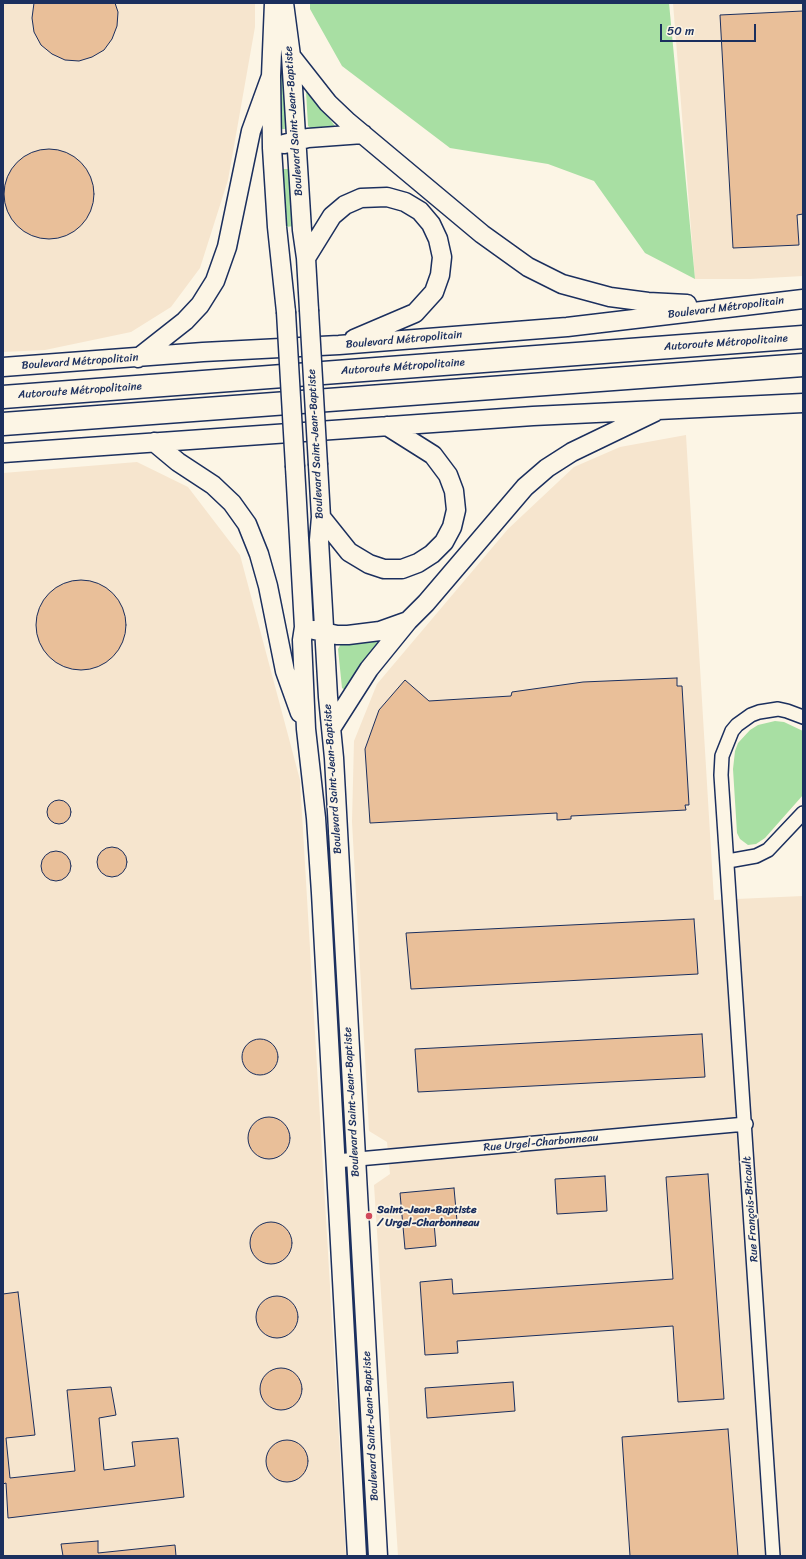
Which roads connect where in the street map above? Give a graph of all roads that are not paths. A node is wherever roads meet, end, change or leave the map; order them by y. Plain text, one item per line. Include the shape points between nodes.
1 (274, 3) edge
2 (284, 3) edge
3 (291, 56) junction
4 (272, 76) junction
5 (363, 134) junction
6 (296, 141) junction
7 (272, 148) junction
8 (306, 258) junction
9 (796, 299) edge
10 (803, 337) edge
11 (339, 345) junction
12 (138, 358) junction
13 (803, 365) edge
14 (3, 368) edge
15 (3, 397) edge
16 (803, 403) edge
17 (660, 409) junction
18 (3, 424) edge
19 (388, 426) junction
20 (154, 442) junction
21 (3, 453) edge
22 (321, 516) junction
23 (408, 622) junction
24 (304, 627) junction
25 (324, 633) junction
26 (803, 717) edge
27 (332, 727) junction
28 (306, 729) junction
29 (803, 813) edge
30 (728, 862) junction
31 (746, 1124) junction
32 (356, 1160) junction
33 (336, 1161) junction
34 (357, 1556) edge
35 (378, 1556) edge
36 (773, 1556) edge

1 - 4 main road, Boulevard Saint-Jean-Baptiste
2 - 3 main road, Boulevard Saint-Jean-Baptiste
3 - 5 main road via 328,104
3 - 6 main road, Boulevard Saint-Jean-Baptiste
4 - 7 main road, Boulevard Saint-Jean-Baptiste
4 - 12 main road via 251,131 230,234 215,281 200,305 185,321
5 - 6 main road
5 - 9 main road via 505,252 528,268 562,284 610,297 662,303
6 - 7 main road
6 - 8 main road, Boulevard Saint-Jean-Baptiste
7 - 24 main road, Boulevard Saint-Jean-Baptiste, bridge via 286,312
8 - 11 main road via 332,216 346,205 370,197 396,199 412,206 431,224 438,239 442,257 440,275 434,292 422,306 404,319
8 - 22 main road, Boulevard Saint-Jean-Baptiste, bridge
9 - 11 main road, Boulevard Métropolitain via 611,323
10 - 15 highway, Autoroute Métropolitaine
11 - 12 main road, Boulevard Métropolitain
12 - 14 main road, Boulevard Métropolitain
13 - 18 highway
16 - 17 main road
17 - 19 main road
17 - 23 main road via 572,452 535,477
19 - 20 main road
19 - 22 main road via 433,455 448,476 454,491 456,510 452,527 444,542 418,563 402,569 384,569 369,564 349,552
20 - 21 main road
20 - 28 main road via 178,462 213,484 232,503 247,524 268,586 285,670
22 - 25 main road, Boulevard Saint-Jean-Baptiste via 319,540
23 - 25 main road via 367,633
23 - 27 main road via 363,677
24 - 25 main road
24 - 28 main road, Boulevard Saint-Jean-Baptiste via 302,640
25 - 27 main road, Boulevard Saint-Jean-Baptiste
26 - 30 street, Rue François-Bricault via 778,709 759,712 737,725 728,738 722,756
27 - 32 main road, Boulevard Saint-Jean-Baptiste
28 - 33 main road, Boulevard Saint-Jean-Baptiste via 318,852
29 - 30 street via 768,850 756,856
30 - 31 street, Rue François-Bricault
31 - 32 street, Rue Urgel-Charbonneau
31 - 36 street, Rue François-Bricault
32 - 33 street, Rue Urgel-Charbonneau
32 - 35 main road, Boulevard Saint-Jean-Baptiste
33 - 34 main road, Boulevard Saint-Jean-Baptiste

